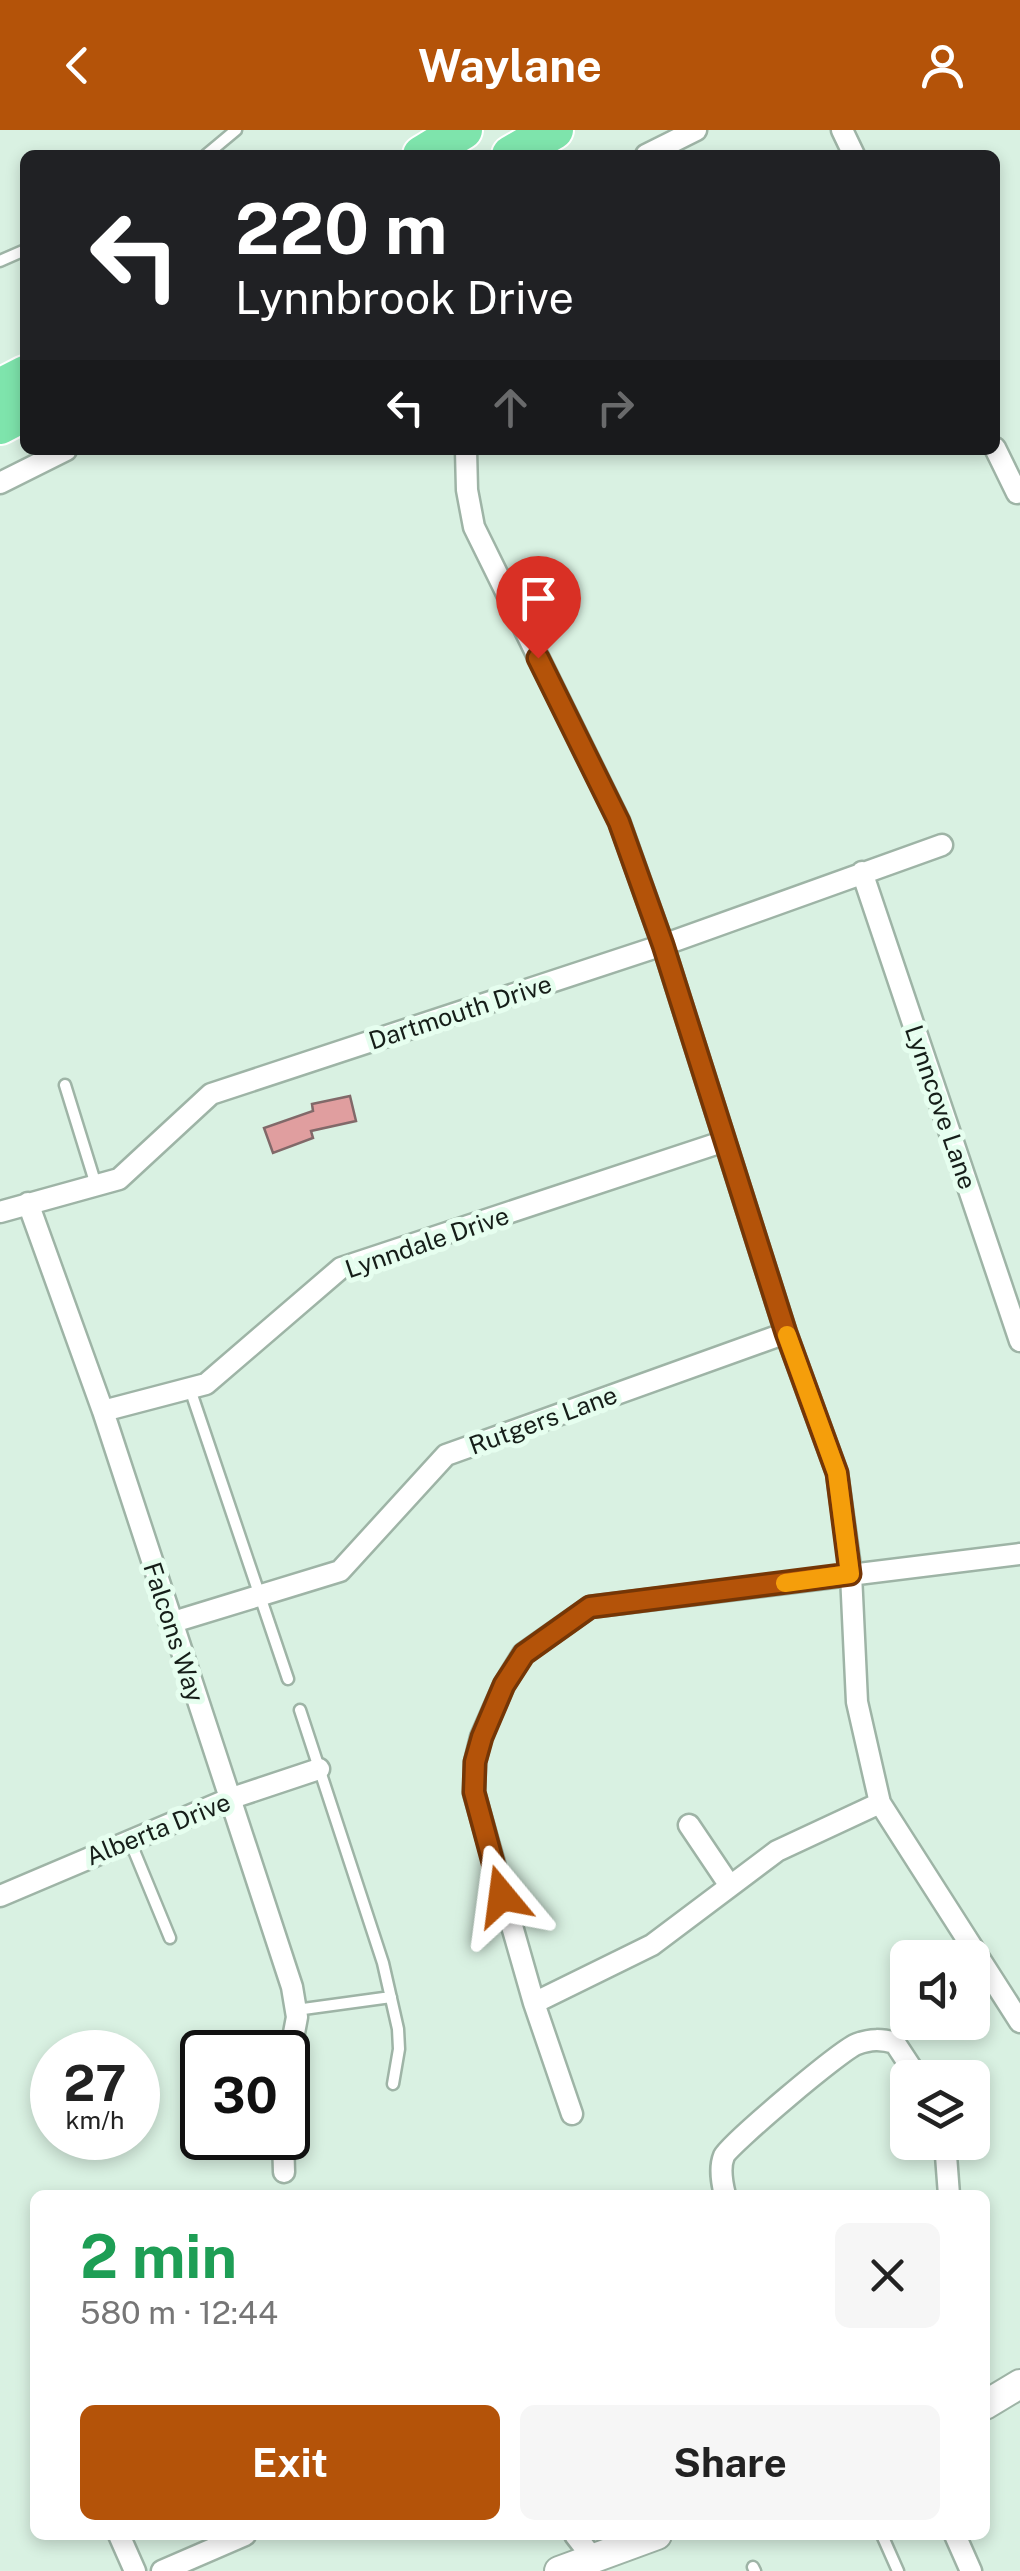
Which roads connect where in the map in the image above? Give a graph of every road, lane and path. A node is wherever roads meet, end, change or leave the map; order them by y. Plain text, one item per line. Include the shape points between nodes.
1 (236, 130) edge
2 (463, 130) edge
3 (554, 130) edge
4 (696, 130) edge
5 (212, 150) edge
6 (429, 150) edge
7 (520, 150) edge
8 (656, 150) edge
9 (56, 455) edge
10 (466, 455) edge
11 (998, 455) edge
12 (0, 484) edge
13 (1020, 491) edge
14 (942, 845) dead end
15 (862, 872) junction
16 (663, 945) junction
17 (64, 1085) dead end
18 (725, 1142) junction
19 (96, 1185) junction
20 (28, 1203) junction
21 (0, 1212) edge
22 (786, 1333) junction
23 (1020, 1341) edge
24 (190, 1388) junction
25 (103, 1411) junction
26 (1020, 1554) edge
27 (850, 1574) junction
28 (258, 1596) junction
29 (170, 1623) junction
30 (288, 1679) dead end
31 (300, 1710) dead end
32 (319, 1769) junction
33 (229, 1799) junction
34 (880, 1803) junction
35 (688, 1825) dead end
36 (130, 1840) junction
37 (730, 1886) junction
38 (0, 1894) edge
39 (170, 1938) dead end
40 (391, 1997) junction
41 (534, 2003) junction
42 (296, 2010) junction
43 (1020, 2022) edge
44 (293, 2030) edge
45 (906, 2060) edge
46 (393, 2084) dead end
47 (572, 2114) dead end
48 (284, 2160) edge
49 (946, 2160) edge
50 (284, 2172) dead end
51 (724, 2190) edge
52 (949, 2190) edge
53 (1020, 2384) edge
54 (990, 2402) edge
55 (121, 2540) edge
56 (233, 2540) edge
57 (624, 2540) edge
58 (884, 2540) edge
59 (957, 2540) edge
60 (584, 2546) edge
61 (135, 2571) edge
62 (162, 2571) edge
63 (559, 2571) edge
64 (898, 2571) edge
65 (972, 2571) edge

1 - 5 lane
2 - 6 highway
3 - 7 highway
4 - 8 street
9 - 12 street
10 - 16 street via 474,527 619,822
11 - 13 street
14 - 15 street, Dartmouth Drive
15 - 16 street, Dartmouth Drive
15 - 23 street, Lynncove Lane
16 - 18 street
16 - 19 street, Dartmouth Drive via 211,1094 119,1179
17 - 19 lane
18 - 22 street
18 - 24 street, Lynndale Drive via 341,1268 206,1384
19 - 20 street, Dartmouth Drive
20 - 21 street, Dartmouth Drive
20 - 25 street, Falcons Way
22 - 27 street via 837,1473
22 - 28 street, Rutgers Lane via 446,1455 340,1571
24 - 25 street, Lynndale Drive
24 - 28 lane
25 - 29 street, Falcons Way
26 - 27 street
27 - 34 street via 857,1702
27 - 41 street via 590,1607 524,1654 482,1737 474,1792
28 - 29 street, Rutgers Lane
28 - 30 lane
29 - 33 street, Falcons Way
31 - 32 lane
32 - 33 street, Alberta Drive
32 - 40 lane
33 - 36 street, Alberta Drive
33 - 42 street, Falcons Way
34 - 37 street via 777,1850
34 - 43 street
35 - 37 street
36 - 38 street, Alberta Drive
36 - 39 lane
37 - 41 street via 652,1945
40 - 42 lane
40 - 46 lane via 399,2048
41 - 47 street
42 - 44 street, Falcons Way
45 - 51 street via 895,2043 879,2038 833,2058 724,2155
48 - 50 street
49 - 52 street
53 - 54 street
55 - 61 street
56 - 62 street
57 - 60 street
58 - 64 lane
59 - 65 street
60 - 63 street

